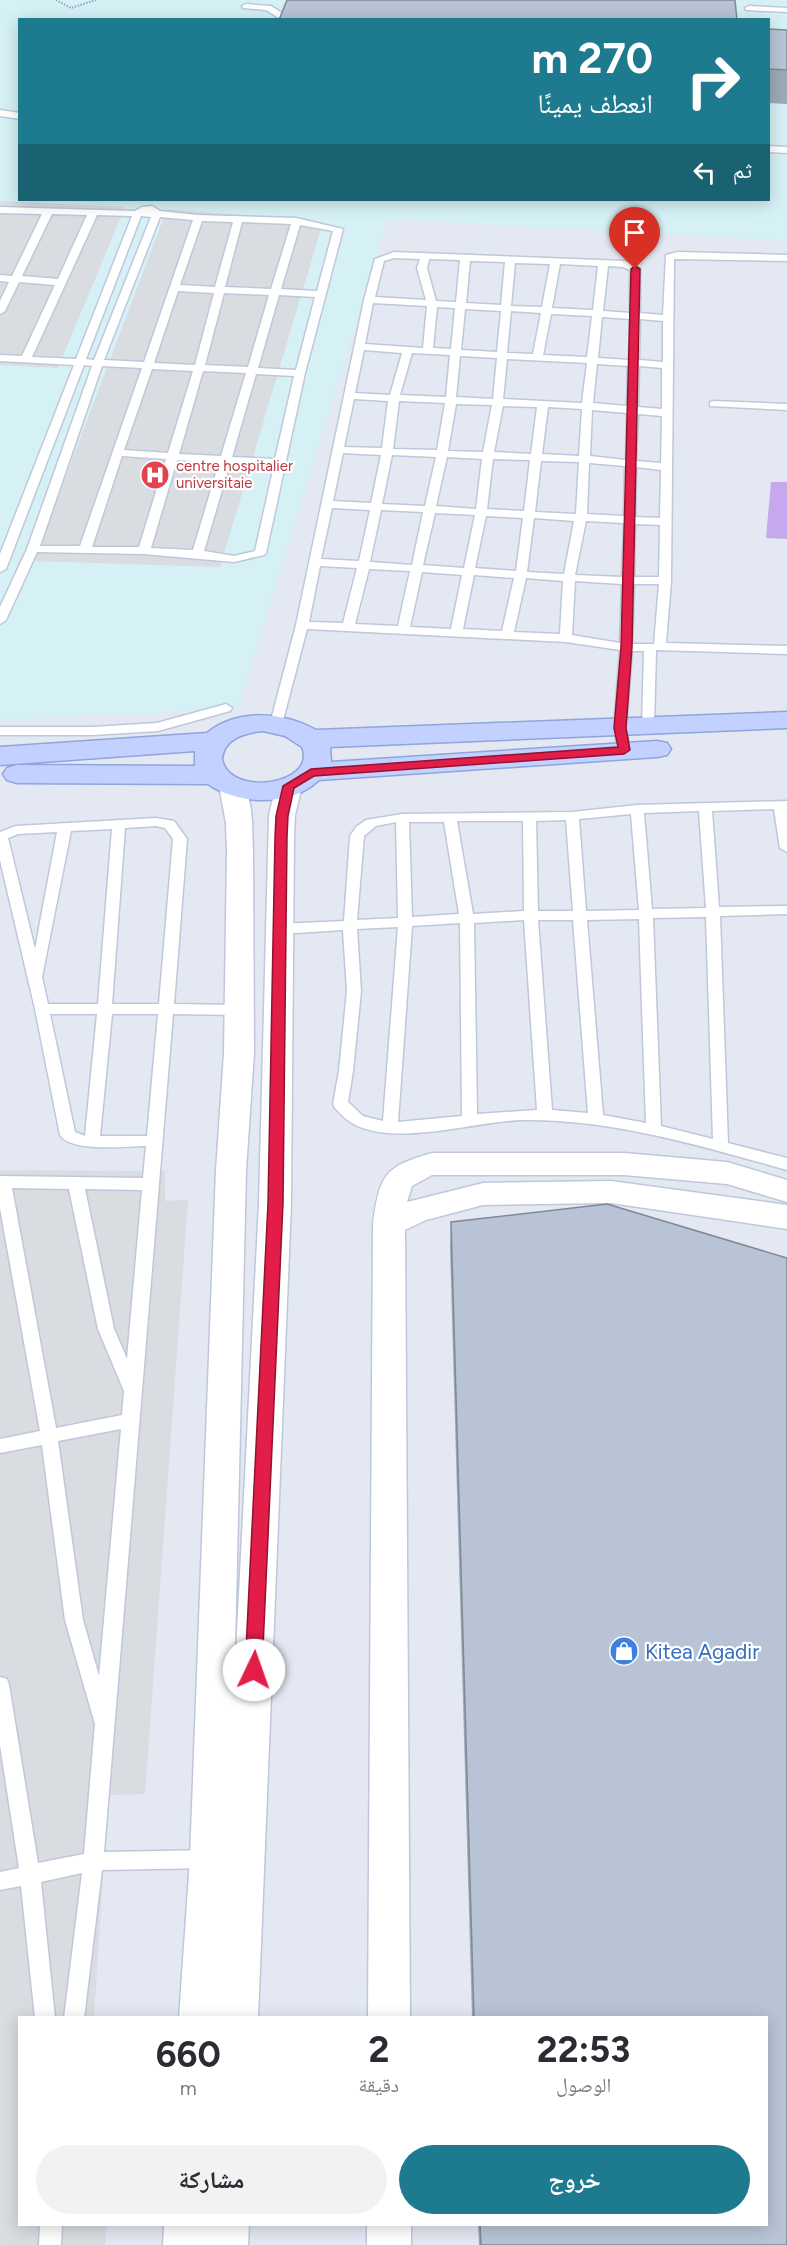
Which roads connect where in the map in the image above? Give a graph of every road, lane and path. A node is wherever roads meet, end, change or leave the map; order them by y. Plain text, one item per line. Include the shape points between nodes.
1 (56, 0) edge
2 (96, 0) edge
3 (246, 6) edge
4 (749, 8) dead end
5 (787, 10) edge
6 (286, 18) edge
7 (0, 113) edge
8 (18, 116) edge
9 (770, 149) edge
10 (787, 150) edge
11 (153, 207) edge
12 (0, 211) edge
13 (48, 212) junction
14 (93, 213) junction
15 (138, 213) junction
16 (198, 218) junction
17 (238, 219) junction
18 (296, 221) junction
19 (425, 257) junction
20 (465, 258) junction
21 (787, 258) edge
22 (510, 260) junction
23 (555, 263) junction
24 (603, 264) junction
25 (0, 278) edge
26 (15, 279) junction
27 (62, 282) junction
28 (174, 288) junction
29 (220, 290) junction
30 (276, 292) junction
31 (321, 294) junction
32 (369, 300) junction
33 (432, 303) junction
34 (459, 305) junction
35 (507, 307) junction
36 (0, 311) edge
37 (547, 311) junction
38 (596, 314) junction
39 (635, 316) junction
40 (668, 318) junction
41 (360, 347) junction
42 (408, 350) junction
43 (428, 351) junction
44 (455, 353) junction
45 (502, 354) junction
46 (538, 356) junction
47 (0, 358) edge
48 (26, 359) junction
49 (593, 359) junction
50 (81, 362) junction
51 (633, 362) junction
52 (98, 363) junction
53 (668, 364) junction
54 (148, 366) junction
55 (199, 369) junction
56 (252, 372) junction
57 (300, 373) junction
58 (350, 396) junction
59 (394, 398) junction
60 (451, 400) junction
61 (498, 402) junction
62 (543, 404) junction
63 (714, 404) dead end
64 (586, 406) junction
65 (787, 407) edge
66 (632, 410) junction
67 (667, 413) junction
68 (338, 450) junction
69 (387, 452) junction
70 (118, 453) junction
71 (442, 454) junction
72 (488, 455) junction
73 (172, 456) junction
74 (535, 457) junction
75 (226, 459) junction
76 (584, 459) junction
77 (280, 463) junction
78 (632, 463) junction
79 (666, 467) junction
80 (327, 504) junction
81 (375, 506) junction
82 (428, 509) junction
83 (481, 511) junction
84 (530, 513) junction
85 (580, 516) junction
86 (629, 519) junction
87 (666, 522) junction
88 (33, 549) junction
89 (85, 549) junction
90 (144, 551) junction
91 (198, 554) junction
92 (315, 562) junction
93 (364, 565) junction
94 (415, 568) junction
95 (0, 569) edge
96 (469, 571) junction
97 (521, 574) junction
98 (569, 576) junction
99 (627, 581) junction
100 (665, 581) junction
101 (0, 620) edge
102 (302, 625) junction
103 (348, 628) junction
104 (403, 630) junction
105 (456, 632) junction
106 (507, 635) junction
107 (566, 638) junction
108 (626, 647) junction
109 (655, 647) junction
110 (787, 650) edge
111 (226, 708) dead end
112 (787, 720) edge
113 (276, 724) junction
114 (648, 727) junction
115 (0, 730) edge
116 (310, 739) junction
117 (622, 739) junction
118 (215, 741) junction
119 (787, 742) edge
120 (0, 756) edge
121 (0, 774) edge
122 (300, 779) junction
123 (223, 780) junction
124 (783, 805) edge
125 (705, 807) junction
126 (637, 810) junction
127 (529, 816) junction
128 (572, 816) junction
129 (450, 817) junction
130 (402, 818) junction
131 (119, 823) junction
132 (65, 827) junction
133 (787, 849) edge
134 (787, 910) edge
135 (712, 913) junction
136 (531, 915) junction
137 (646, 915) junction
138 (581, 916) junction
139 (467, 919) junction
140 (405, 924) junction
141 (350, 927) junction
142 (280, 929) junction
143 (36, 982) junction
144 (42, 1009) junction
145 (166, 1009) junction
146 (105, 1010) junction
147 (239, 1010) junction
148 (545, 1116) junction
149 (596, 1119) junction
150 (470, 1121) junction
151 (390, 1128) junction
152 (654, 1130) junction
153 (92, 1140) junction
154 (152, 1141) junction
155 (721, 1146) junction
156 (787, 1164) edge
157 (2, 1182) edge
158 (76, 1183) junction
159 (150, 1184) junction
160 (787, 1191) edge
161 (787, 1217) edge
162 (389, 1224) junction
163 (133, 1393) junction
164 (130, 1420) junction
165 (49, 1436) junction
166 (0, 1446) edge
167 (0, 1684) edge
168 (105, 1730) junction
169 (210, 1859) junction
170 (93, 1861) junction
171 (30, 1874) junction
172 (0, 1881) edge
173 (45, 2016) edge
174 (74, 2016) edge
175 (200, 2016) edge
176 (237, 2016) edge
177 (389, 2016) edge
178 (51, 2226) edge
179 (186, 2226) edge
180 (227, 2226) edge
181 (389, 2226) edge
182 (50, 2245) edge
183 (185, 2245) edge
184 (226, 2245) edge
185 (389, 2245) edge

1 - 2 path via 71,8
3 - 6 lane via 268,8
4 - 5 lane
7 - 8 lane
9 - 10 lane
11 - 15 lane
11 - 16 lane
11 - 52 lane
12 - 13 lane
13 - 14 lane
13 - 26 lane
14 - 15 lane
14 - 27 lane
15 - 50 lane
16 - 17 lane
16 - 28 lane
17 - 18 lane
17 - 29 lane
18 - 30 lane
18 - 31 lane via 338,229
19 - 20 lane
19 - 32 lane via 394,255 380,259
19 - 33 lane via 422,268
20 - 22 lane
20 - 34 lane
21 - 40 lane via 669,257
22 - 23 lane
22 - 35 lane
23 - 24 lane
23 - 37 lane
24 - 38 lane
24 - 39 lane via 625,264 635,269
25 - 26 lane
26 - 27 lane
26 - 36 lane
27 - 48 lane
28 - 29 lane
28 - 54 lane
29 - 30 lane
29 - 55 lane
30 - 31 lane
30 - 56 lane
31 - 57 lane
32 - 33 lane
32 - 41 lane
33 - 34 lane
33 - 43 lane
34 - 35 lane
34 - 44 lane
35 - 37 lane
35 - 45 lane
37 - 38 lane
37 - 46 lane
38 - 39 lane
38 - 49 lane
39 - 40 lane
39 - 51 lane
40 - 53 lane
41 - 42 lane
41 - 58 lane
42 - 43 lane
42 - 59 lane
43 - 44 lane
44 - 45 lane
44 - 60 lane
45 - 46 lane
45 - 61 lane
46 - 49 lane
47 - 48 lane
48 - 50 lane
49 - 51 lane
49 - 64 lane
50 - 52 lane
50 - 95 lane
51 - 53 lane
51 - 66 lane
52 - 54 lane
52 - 88 lane
53 - 67 lane
54 - 55 lane
54 - 70 lane
55 - 56 lane
55 - 73 lane
56 - 57 lane
56 - 75 lane
57 - 77 lane
58 - 59 lane
58 - 68 lane
59 - 60 lane
59 - 69 lane
60 - 61 lane
60 - 71 lane
61 - 62 lane
61 - 72 lane
62 - 64 lane
62 - 74 lane
63 - 65 lane
64 - 66 lane
64 - 76 lane
66 - 67 lane
66 - 78 lane
67 - 79 lane
68 - 69 lane
68 - 80 lane
69 - 71 lane
69 - 81 lane
70 - 73 lane
70 - 89 lane
71 - 72 lane
71 - 82 lane
72 - 74 lane
72 - 83 lane
73 - 75 lane
73 - 90 lane
74 - 76 lane
74 - 84 lane
75 - 77 lane
75 - 91 lane
76 - 78 lane
76 - 85 lane
77 - 91 lane via 260,554 234,559
78 - 79 lane
78 - 86 lane
79 - 87 lane
80 - 81 lane
80 - 92 lane
81 - 82 lane
81 - 93 lane
82 - 83 lane
82 - 94 lane
83 - 84 lane
83 - 96 lane
84 - 85 lane
84 - 97 lane
85 - 86 lane
85 - 98 lane
86 - 87 lane
86 - 99 lane
87 - 100 lane
88 - 89 lane
88 - 101 lane
89 - 90 lane
90 - 91 lane
92 - 93 lane
92 - 102 lane
93 - 94 lane
93 - 103 lane
94 - 96 lane
94 - 104 lane
96 - 97 lane
96 - 105 lane
97 - 98 lane
97 - 106 lane
98 - 99 lane
98 - 107 lane
99 - 100 lane
99 - 108 lane
100 - 109 lane
102 - 103 lane
102 - 113 lane
103 - 104 lane
104 - 105 lane
105 - 106 lane
106 - 107 lane
107 - 108 lane
108 - 109 lane
108 - 117 lane
109 - 110 lane
109 - 114 lane
111 - 115 lane via 158,726 93,731
112 - 114 street
113 - 116 street
113 - 118 street via 242,726
114 - 117 street
116 - 117 street
116 - 122 street via 318,755
117 - 119 street
117 - 122 street
118 - 120 street
118 - 123 street via 207,758 209,766
121 - 123 street
122 - 123 street via 263,791
122 - 142 street via 282,816
123 - 147 street via 239,823
124 - 125 lane
124 - 133 lane
125 - 126 lane
125 - 135 lane
126 - 128 lane
126 - 137 lane
127 - 128 lane
127 - 129 lane
127 - 136 lane
128 - 138 lane
129 - 130 lane
129 - 139 lane
130 - 140 lane
130 - 141 lane via 376,820 363,827 357,836
131 - 132 lane
131 - 145 lane via 169,824 180,839
131 - 146 lane
132 - 143 lane
132 - 143 lane via 15,830 1,836
134 - 135 lane
135 - 137 lane
135 - 155 lane
136 - 138 lane
136 - 139 lane
136 - 148 lane
137 - 138 lane
137 - 152 lane
138 - 149 lane
139 - 140 lane
139 - 150 lane
140 - 141 lane
140 - 151 lane
141 - 142 lane
141 - 151 lane via 354,991 340,1104 359,1120
142 - 176 street via 276,1203
143 - 144 lane
144 - 146 lane
144 - 153 lane via 68,1135
145 - 146 lane
145 - 147 lane
145 - 154 lane
146 - 153 lane
147 - 169 street
148 - 149 lane
148 - 150 lane
149 - 152 lane
150 - 151 lane
152 - 155 lane
153 - 154 lane
154 - 159 lane
155 - 156 lane
157 - 158 lane
157 - 165 lane
158 - 159 lane
158 - 163 lane via 106,1329
159 - 163 lane
160 - 162 street via 727,1173 624,1164 432,1164 409,1170 394,1185
161 - 162 street via 599,1192 483,1194 418,1210
162 - 177 street
163 - 164 lane
164 - 165 lane
164 - 168 lane
165 - 166 lane
165 - 168 lane via 74,1620
167 - 171 lane
168 - 170 lane
169 - 170 lane
169 - 175 street
170 - 171 lane
170 - 174 lane
171 - 172 lane
171 - 173 lane
178 - 182 lane
179 - 183 street
180 - 184 street
181 - 185 street

